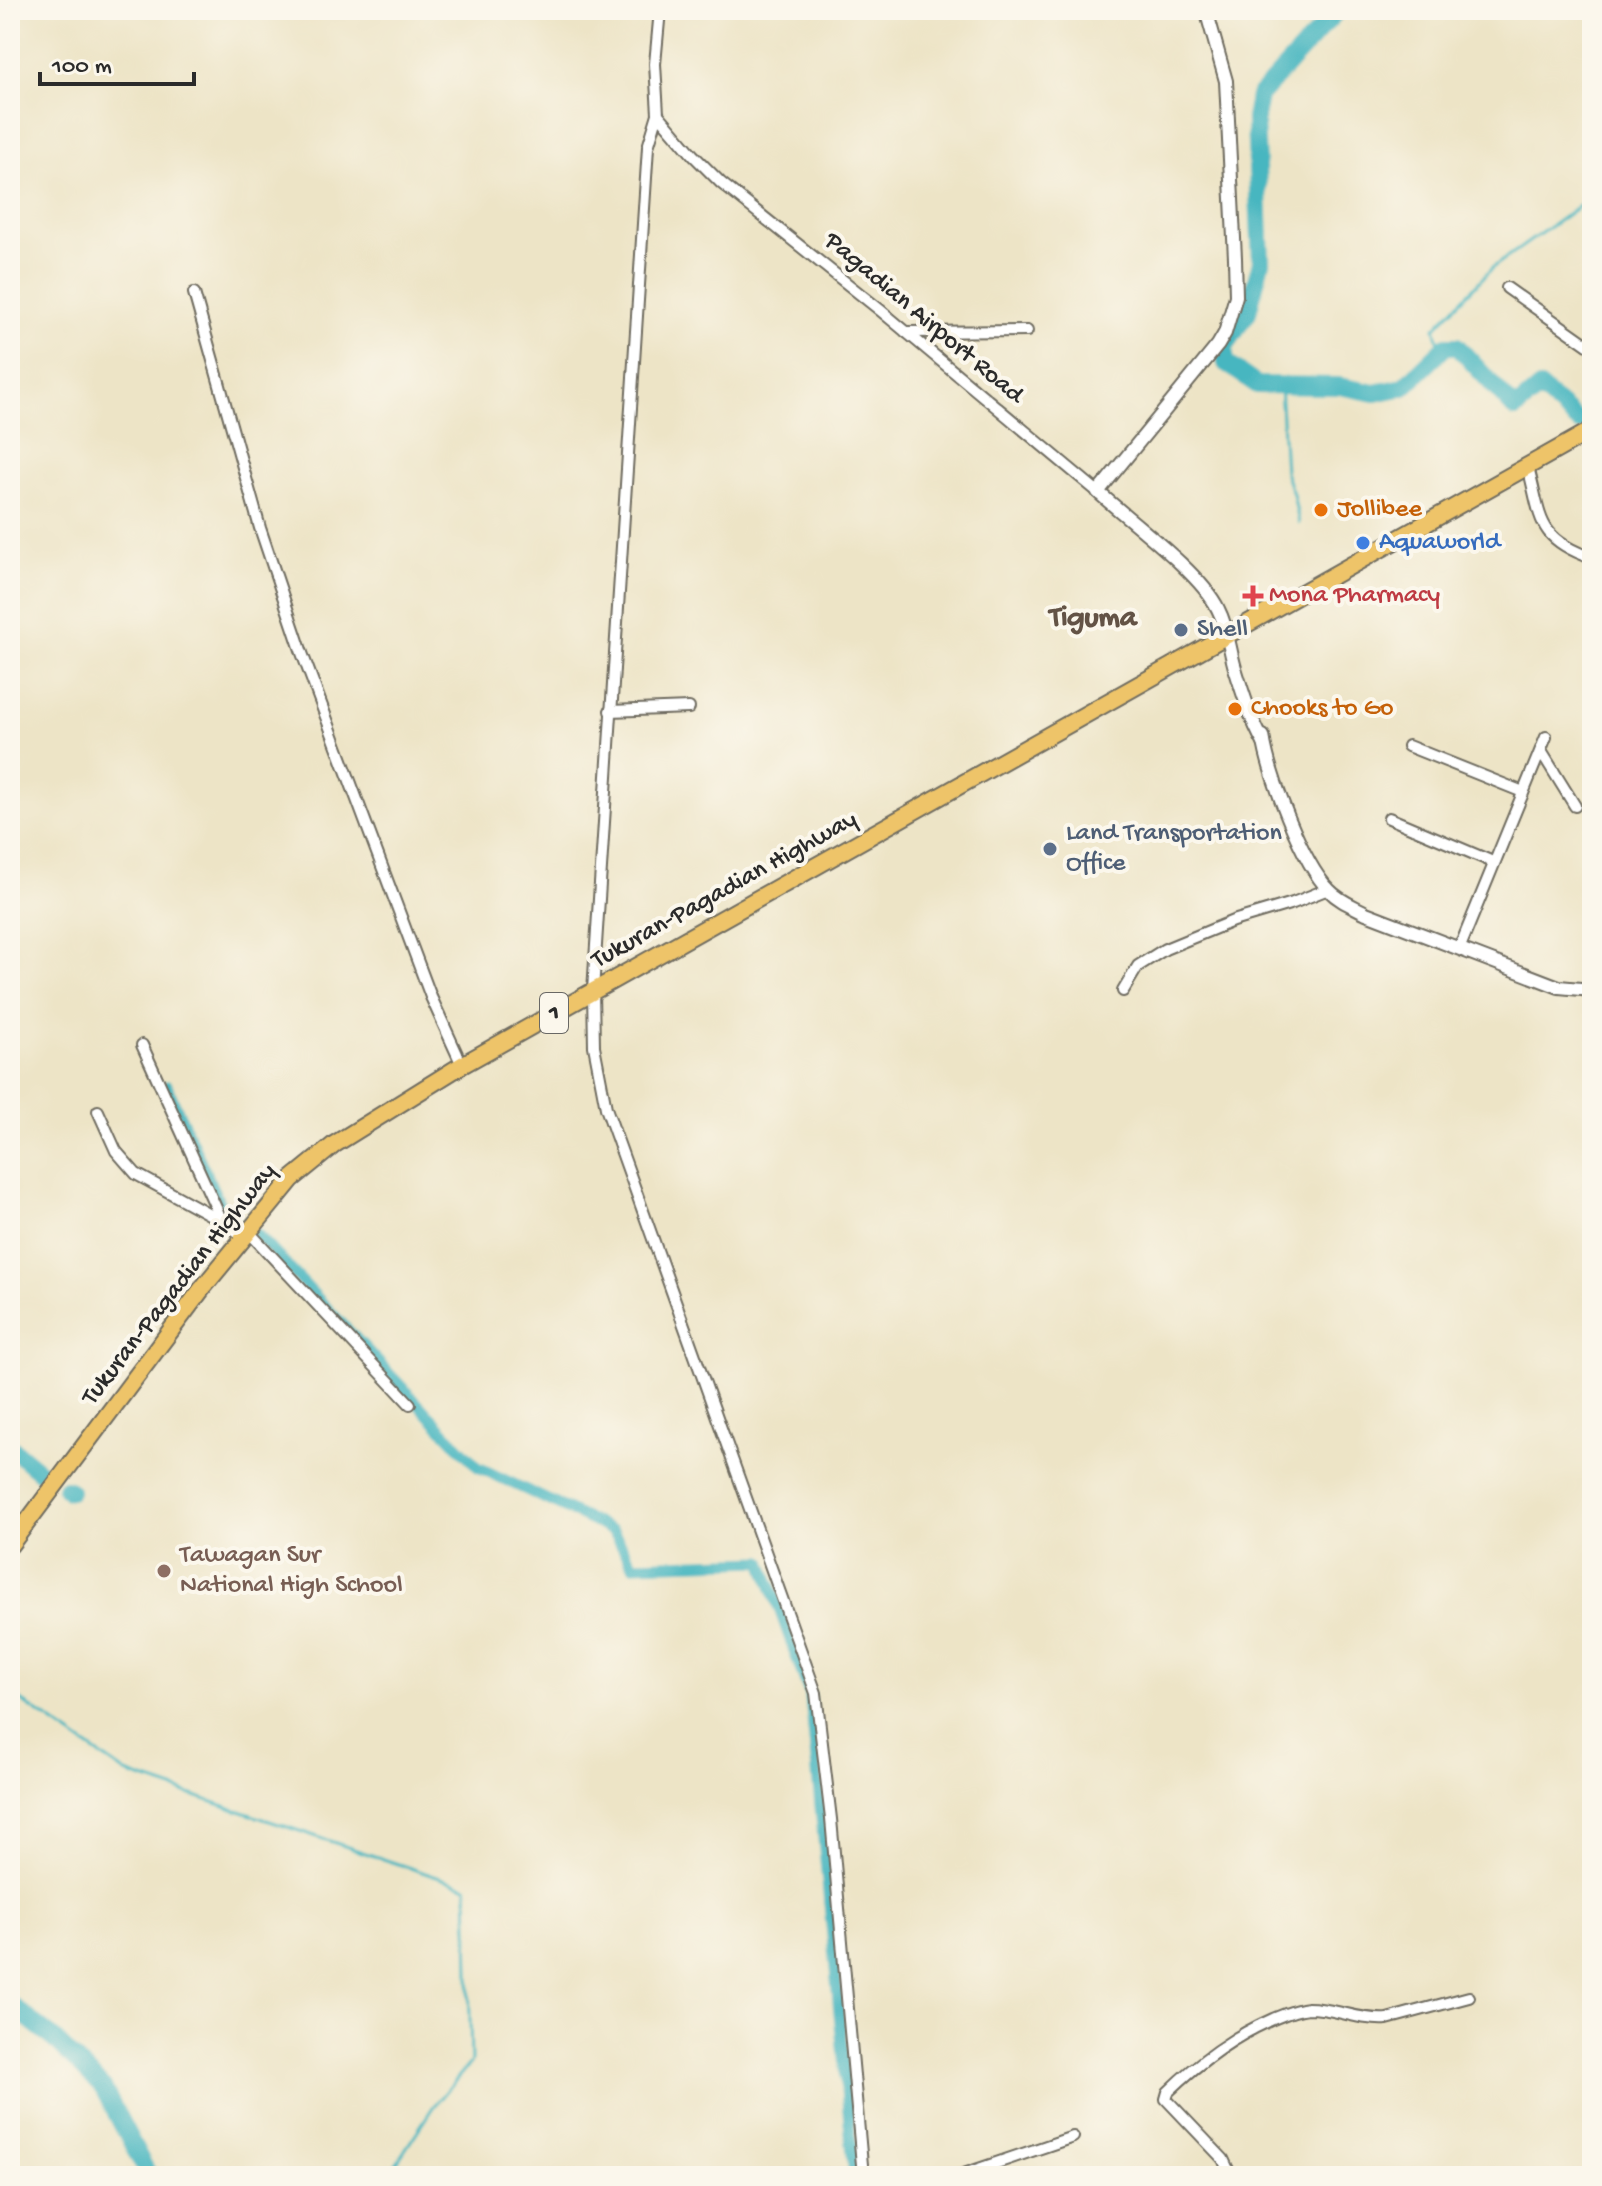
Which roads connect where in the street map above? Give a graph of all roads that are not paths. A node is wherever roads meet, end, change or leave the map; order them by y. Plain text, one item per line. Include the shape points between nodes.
1 (660, 10) edge
2 (1206, 10) edge
3 (658, 114) junction
4 (1507, 288) dead end
5 (194, 293) dead end
6 (1027, 331) dead end
7 (906, 332) junction
8 (1592, 348) edge
9 (1592, 430) edge
10 (1528, 467) junction
11 (1098, 492) junction
12 (1592, 558) edge
13 (1228, 634) junction
14 (689, 708) dead end
15 (610, 711) junction
16 (1546, 737) dead end
17 (1408, 746) dead end
18 (1541, 751) junction
19 (1523, 792) junction
20 (1575, 806) dead end
21 (1389, 818) dead end
22 (1493, 862) junction
23 (1328, 889) junction
24 (1460, 947) junction
25 (1592, 990) edge
26 (593, 991) junction
27 (1123, 991) dead end
28 (142, 1045) dead end
29 (462, 1065) junction
30 (98, 1111) dead end
31 (222, 1221) junction
32 (245, 1234) junction
33 (410, 1404) dead end
34 (10, 1545) edge
35 (1469, 1997) dead end
36 (1073, 2137) dead end
37 (863, 2176) edge
38 (958, 2176) edge
39 (1231, 2176) edge

1 - 3 street
2 - 11 street via 1226,81 1236,296 1218,345
3 - 7 street, Pagadian Airport Road via 721,183
3 - 15 street via 648,147
4 - 8 street
5 - 29 street via 297,639 431,997
6 - 7 street
7 - 11 street, Pagadian Airport Road
9 - 10 highway, Tukuran-Pagadian Highway / 1
10 - 12 street via 1545,529 1554,540
10 - 13 highway, Tukuran-Pagadian Highway / 1
11 - 13 street, Pagadian Airport Road via 1207,592
13 - 23 street, Pagadian Airport Road via 1292,825
13 - 26 highway, Tukuran-Pagadian Highway / 1
14 - 15 street
15 - 26 street
16 - 18 street
17 - 19 street
18 - 19 street
18 - 20 street
19 - 22 street
21 - 22 street
22 - 24 street
23 - 24 street via 1366,913
23 - 27 street via 1165,949 1138,966
24 - 25 street via 1559,987
26 - 29 highway, Tukuran-Pagadian Highway / 1
26 - 37 street via 594,1046 606,1108 816,1693
28 - 31 street
29 - 32 highway, Tukuran-Pagadian Highway / 1 via 335,1144 292,1179
30 - 31 street via 107,1135 136,1174
31 - 32 street
32 - 33 street
32 - 34 highway, Tukuran-Pagadian Highway / 1
35 - 39 street via 1387,2019 1318,2009 1293,2011 1225,2042 1166,2099 1223,2159
36 - 38 street

